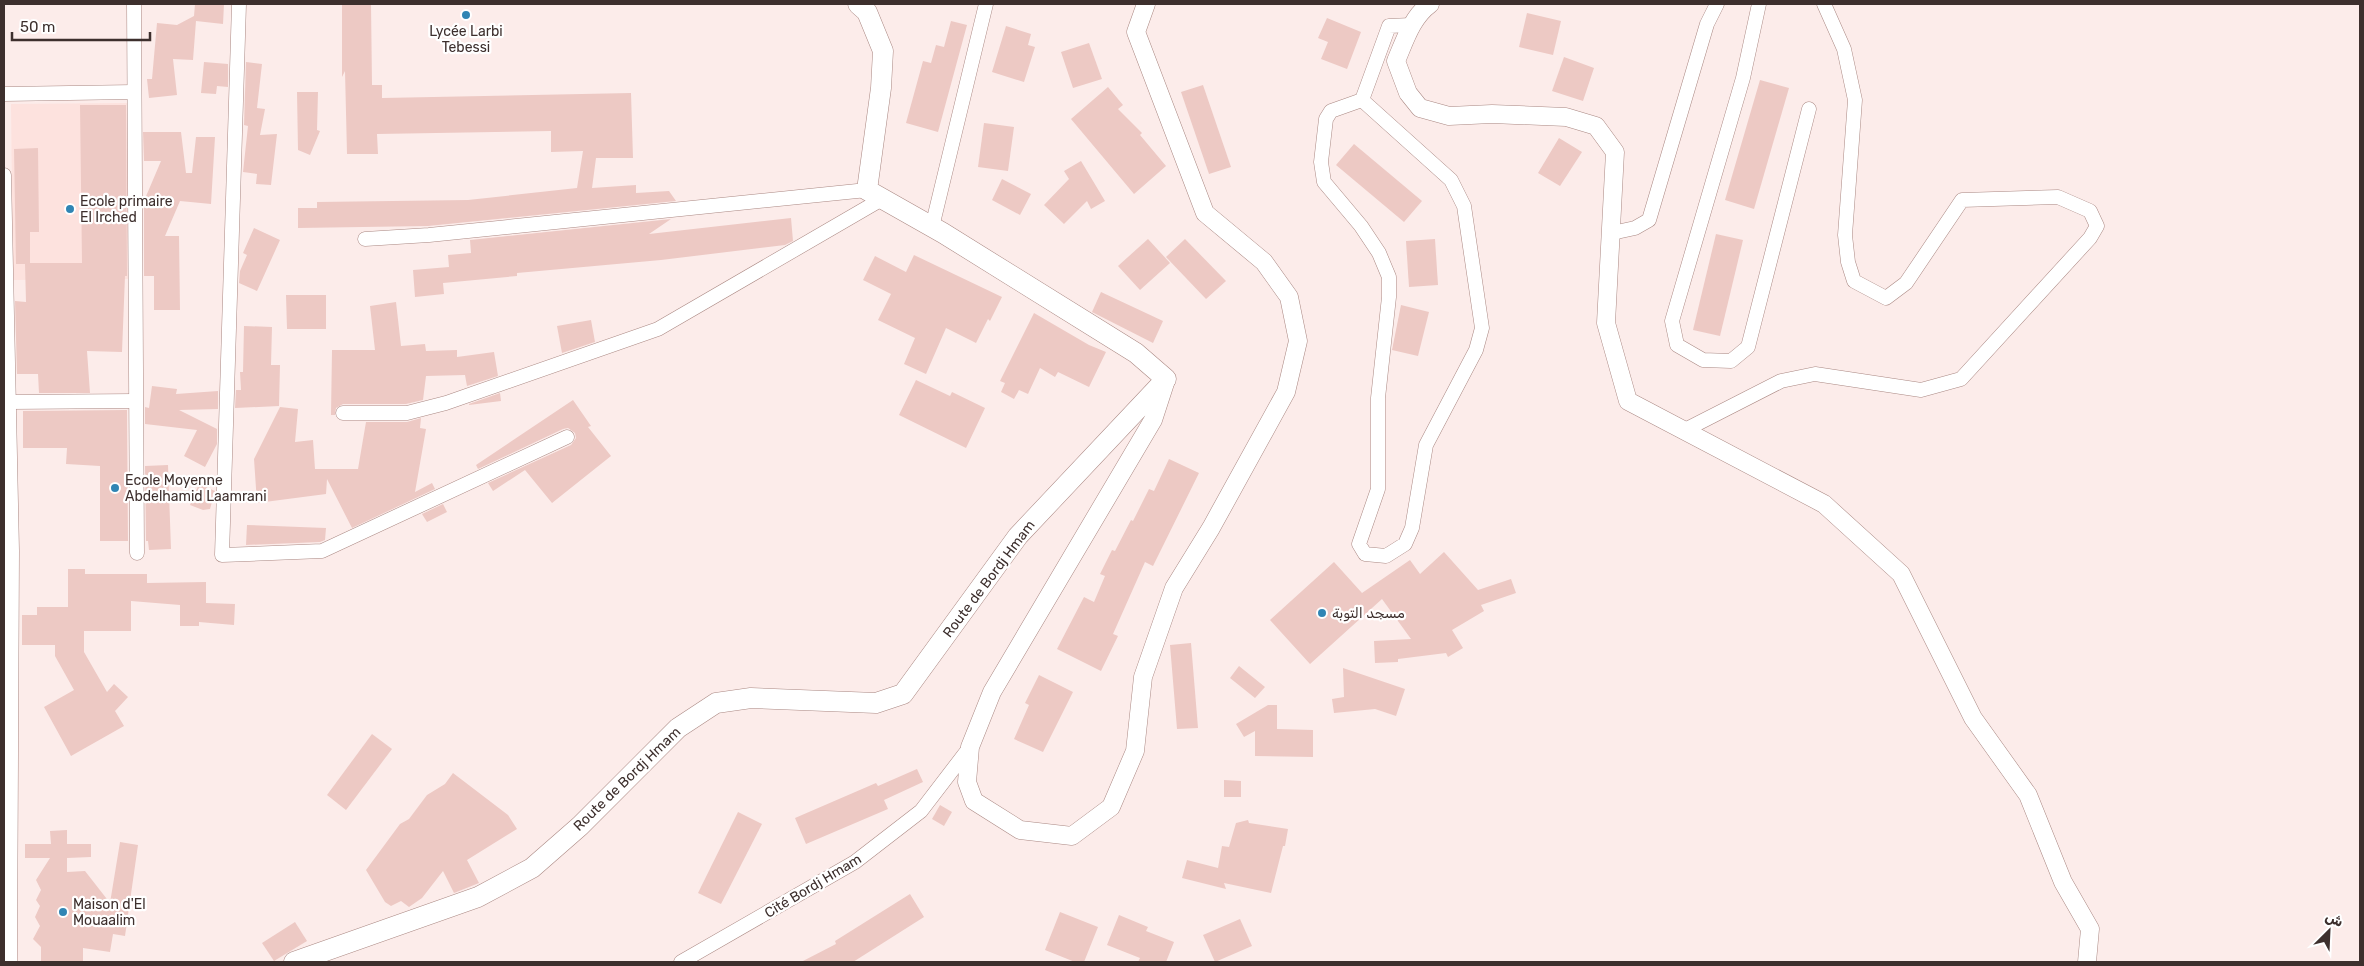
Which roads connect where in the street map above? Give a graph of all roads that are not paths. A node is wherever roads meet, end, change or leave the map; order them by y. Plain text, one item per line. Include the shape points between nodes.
1 (134, 4) edge
2 (239, 4) edge
3 (858, 4) edge
4 (986, 4) edge
5 (1146, 4) edge
6 (1430, 4) edge
7 (1717, 4) edge
8 (1759, 4) edge
9 (1824, 4) edge
10 (1411, 25) junction
11 (134, 92) junction
12 (4, 94) edge
13 (1362, 100) junction
14 (1809, 109) dead end
15 (4, 175) edge
16 (874, 195) junction
17 (932, 227) junction
18 (1612, 233) junction
19 (365, 239) dead end
20 (1166, 379) junction
21 (10, 402) junction
22 (135, 402) junction
23 (343, 413) dead end
24 (1683, 431) junction
25 (567, 437) dead end
26 (8, 551) edge
27 (137, 552) dead end
28 (970, 747) junction
29 (10, 962) edge
30 (294, 962) edge
31 (681, 962) edge
32 (2087, 962) edge

1 - 11 street
2 - 25 street via 222,555 322,551
3 - 16 main road via 867,12 883,51
4 - 17 street
5 - 28 street via 1136,32 1205,213 1264,262 1289,297 1298,341 1286,392 1174,588 1143,677 1135,751 1111,807 1072,836 1020,830 974,801 967,782
6 - 10 street via 1420,11
7 - 18 street via 1707,24 1649,220 1635,228
8 - 14 street via 1742,78 1672,321 1677,345 1703,360 1731,361 1748,347
9 - 24 street via 1844,49 1855,100 1845,235 1854,281 1886,298 1906,283 1962,200 2058,197 2090,211 2096,226 2090,238 1961,379 1921,390 1815,374 1781,381
10 - 13 street via 1389,26
10 - 18 street via 1396,61 1408,93 1420,108 1448,116 1566,117 1596,126 1615,152
11 - 12 street
11 - 22 street
13 - 13 street via 1451,180 1464,206 1482,328 1476,350 1426,445 1412,528 1405,544 1386,556 1365,554 1358,544 1378,489 1378,398 1390,297 1389,277 1379,253 1361,226 1324,182 1321,162 1326,119 1331,111
15 - 21 street
16 - 17 main road
16 - 19 street
16 - 23 street via 658,329 446,403 407,413
17 - 20 main road via 1136,353
18 - 24 street via 1606,323 1628,401
20 - 28 street via 1153,420 992,692
20 - 30 main road, Route de Bordj Hmam via 1018,536 903,694 876,703 751,698 716,703 678,728 580,826 532,868 478,897
21 - 22 street
21 - 26 street
22 - 27 street
24 - 32 street via 1824,504 1901,574 1973,718 2028,795 2063,882 2090,929
26 - 29 street
28 - 31 street, Cité Bordj Hmam via 921,811 856,862

